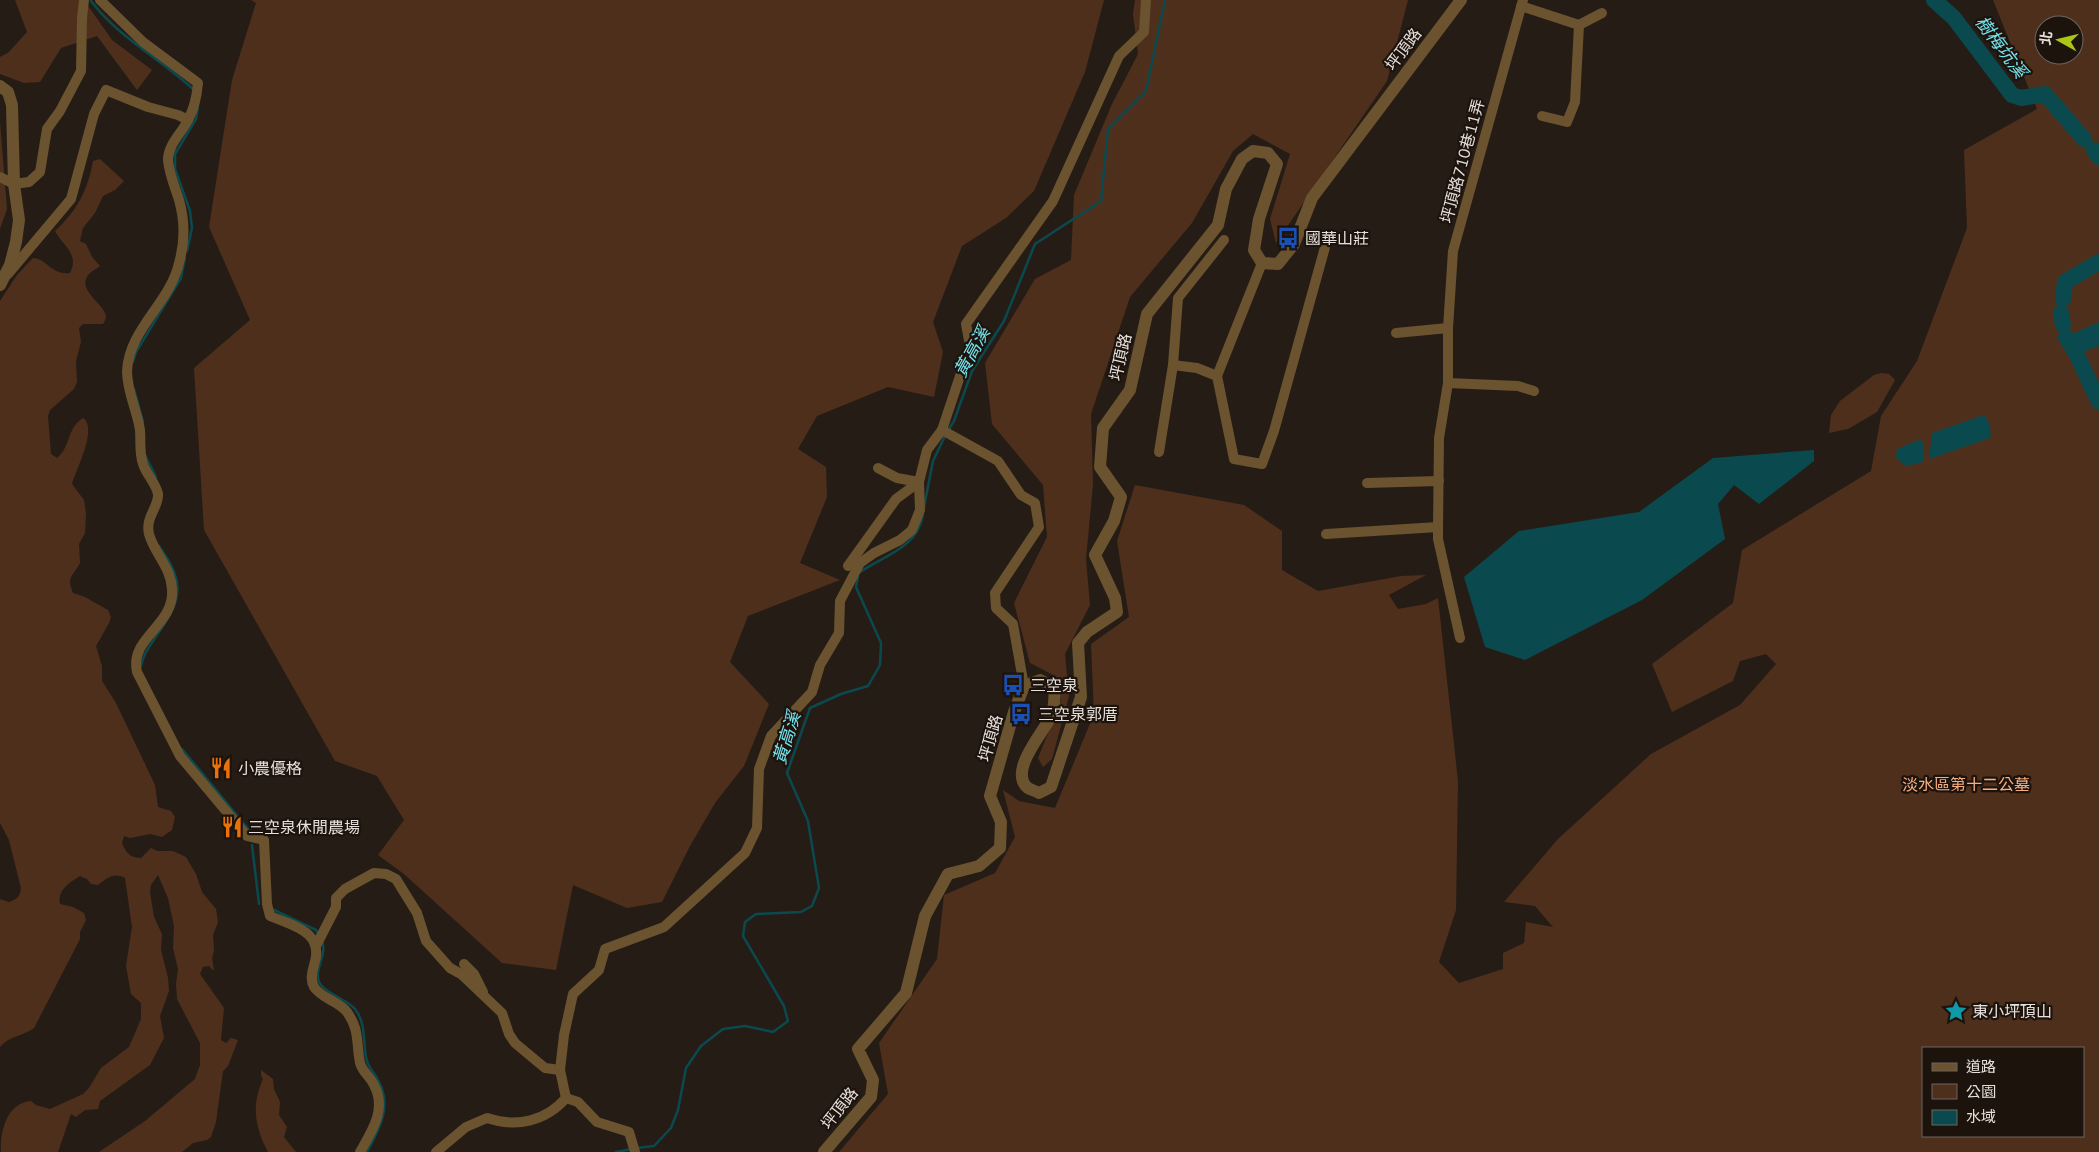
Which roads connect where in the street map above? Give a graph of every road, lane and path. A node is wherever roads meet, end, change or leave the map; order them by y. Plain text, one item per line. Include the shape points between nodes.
1 (84, 0) edge
2 (100, 0) edge
3 (1146, 0) edge
4 (1461, 0) edge
5 (1522, 3) edge
6 (1602, 13) dead end
7 (1579, 25) junction
8 (0, 86) edge
9 (1542, 116) dead end
10 (188, 120) junction
11 (0, 177) edge
12 (14, 184) junction
13 (1224, 240) dead end
14 (1327, 240) dead end
15 (1262, 263) junction
16 (1, 283) edge
17 (1448, 328) junction
18 (1396, 333) dead end
19 (1173, 365) junction
20 (1217, 376) junction
21 (1448, 383) junction
22 (1534, 391) dead end
23 (942, 430) junction
24 (1159, 452) dead end
25 (878, 468) dead end
26 (1439, 480) junction
27 (919, 482) junction
28 (1367, 483) dead end
29 (1438, 527) junction
30 (1326, 534) dead end
31 (848, 566) dead end
32 (1460, 638) dead end
33 (1024, 686) junction
34 (316, 946) junction
35 (464, 964) dead end
36 (487, 1000) junction
37 (560, 1070) junction
38 (566, 1098) junction
39 (360, 1152) edge
40 (436, 1152) edge
41 (635, 1152) edge
42 (824, 1152) edge

1 - 12 street via 81,71 47,129 40,172 29,182
2 - 10 street via 143,42 198,83
3 - 23 street via 1144,32 1119,56 1053,201 966,324 970,346
4 - 15 street, 坪頂路 via 1312,198 1294,244 1278,264
5 - 7 street, 坪頂路710巷11弄
5 - 17 street, 坪頂路710巷11弄 via 1453,251
6 - 7 street
7 - 9 street via 1575,102 1570,115 1567,122
8 - 12 street via 8,92 12,105
10 - 16 street via 106,90 94,114 71,199
10 - 34 street via 172,145 168,158 185,229 179,264 169,289 133,344 127,373 130,397 138,417 143,465 158,492 148,531 152,544 162,556 172,589 167,614 143,643 135,662 137,672 180,756 247,836 264,840 270,916 310,934
11 - 12 street
12 - 16 street via 19,220 10,265
13 - 19 street via 1178,298
14 - 20 street via 1262,464 1234,459
15 - 20 street
15 - 33 street, 坪頂路 via 1254,250 1259,219 1277,164 1268,153 1253,151 1242,159 1226,189 1218,225 1147,314 1130,390 1103,428 1100,467 1121,497 1114,521 1095,554 1117,612 1087,632 1078,643 1081,697 1051,787 1039,793 1028,788 1022,778 1023,763 1050,717 1055,701 1054,687 1040,680
17 - 18 street
17 - 21 street, 坪頂路710巷11弄
19 - 20 street via 1197,368
19 - 24 street
21 - 22 street via 1518,386
21 - 26 street, 坪頂路710巷11弄 via 1439,438
23 - 27 street via 927,450
23 - 33 street via 998,461 1021,495 1035,503 1039,527 995,593 996,608 1012,624
25 - 27 street via 898,478
26 - 28 street
26 - 29 street, 坪頂路710巷11弄
27 - 31 street via 896,499
27 - 37 street via 920,510 912,530 860,563 840,601 839,633 820,665 812,692 771,736 759,769 757,828 745,853 664,928 605,949 599,970 573,994
29 - 30 street
29 - 32 street, 坪頂路710巷11弄
33 - 42 street, 坪頂路 via 990,796 1001,822 1000,848 978,866 948,874 925,916 906,993 858,1049 873,1080 871,1097
34 - 36 street via 336,906 336,898 345,889 374,873 386,874 396,879 417,913 426,941 450,968 461,974
34 - 39 street via 312,974 314,986 323,996 346,1010 357,1027 362,1072 374,1083 378,1096 377,1120
35 - 36 street via 474,974
36 - 37 street via 502,1014 515,1043 544,1068
37 - 38 street
38 - 40 street via 544,1116 523,1122 501,1123 487,1118 466,1127
38 - 41 street via 578,1102 596,1122 629,1132

